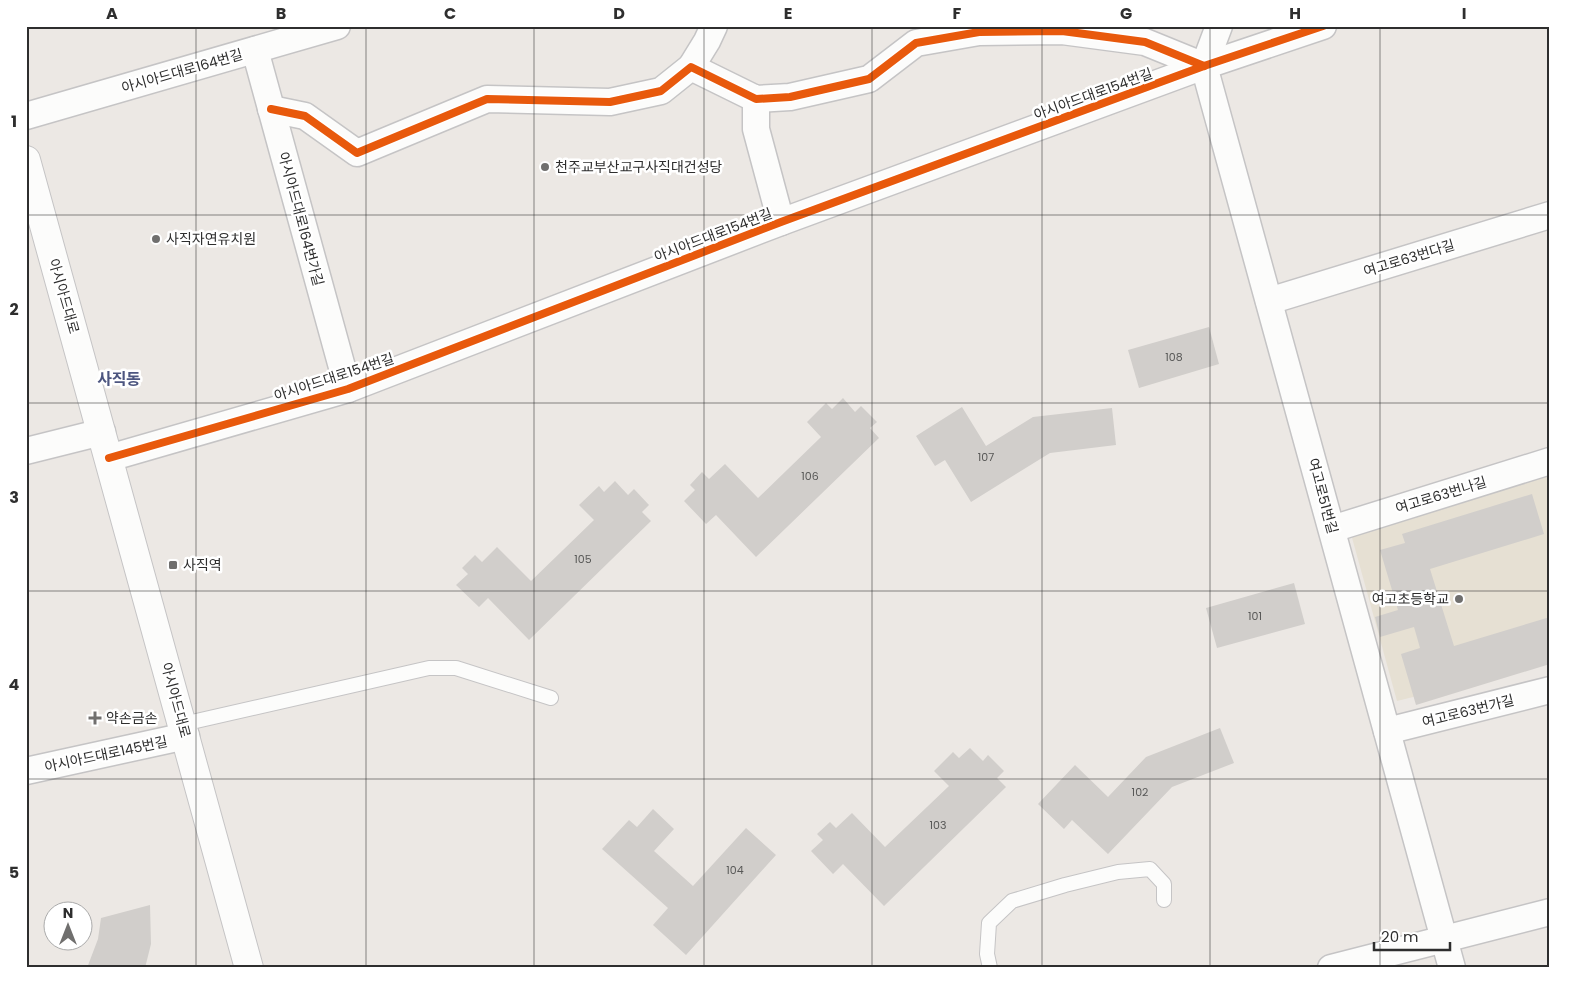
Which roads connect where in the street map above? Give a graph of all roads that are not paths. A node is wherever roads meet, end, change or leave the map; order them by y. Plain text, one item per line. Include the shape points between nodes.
1 (337, 26) edge
2 (714, 26) edge
3 (1219, 26) edge
4 (1323, 26) edge
5 (255, 50) junction
6 (1204, 66) junction
7 (691, 67) junction
8 (756, 99) junction
9 (271, 109) junction
10 (26, 116) edge
11 (26, 160) edge
12 (1550, 215) edge
13 (781, 222) junction
14 (1269, 301) junction
15 (348, 389) junction
16 (102, 432) junction
17 (26, 451) edge
18 (109, 458) junction
19 (1550, 461) edge
20 (1332, 529) junction
21 (1550, 690) edge
22 (552, 698) dead end
23 (184, 730) junction
24 (1387, 731) junction
25 (26, 771) edge
26 (1164, 900) dead end
27 (1550, 912) edge
28 (1444, 939) junction
29 (249, 968) edge
30 (990, 968) edge
31 (1332, 968) edge
32 (1452, 968) edge

1 - 5 street, 아시아드대로164번길
2 - 7 street
3 - 6 street
4 - 6 street, 아시아드대로154번길
5 - 9 street, 아시아드대로164번가길
5 - 10 street, 아시아드대로164번길
6 - 8 street via 1145,42 1062,31 980,32 916,43 869,79 790,97
6 - 13 street, 아시아드대로154번길
6 - 14 street, 여고로51번길
7 - 8 street
7 - 9 street via 661,91 610,102 487,99 357,153 305,116
8 - 13 street via 756,129
9 - 15 street, 아시아드대로164번가길
11 - 16 main road, 아시아드대로
12 - 14 street, 여고로63번다길
13 - 15 street, 아시아드대로154번길
14 - 20 street, 여고로51번길
15 - 18 street, 아시아드대로154번길
16 - 17 street
16 - 18 main road, 아시아드대로
18 - 23 main road, 아시아드대로
19 - 20 street, 여고로63번나길
20 - 24 street, 여고로51번길
21 - 24 street, 여고로63번가길
22 - 23 lane via 456,668 429,668
23 - 25 street, 아시아드대로145번길
23 - 29 main road, 아시아드대로
24 - 28 street, 여고로51번길
26 - 30 lane via 1164,884 1150,869 1118,872 1012,901 989,923 987,954
27 - 28 street
28 - 31 street
28 - 32 street, 여고로51번길

